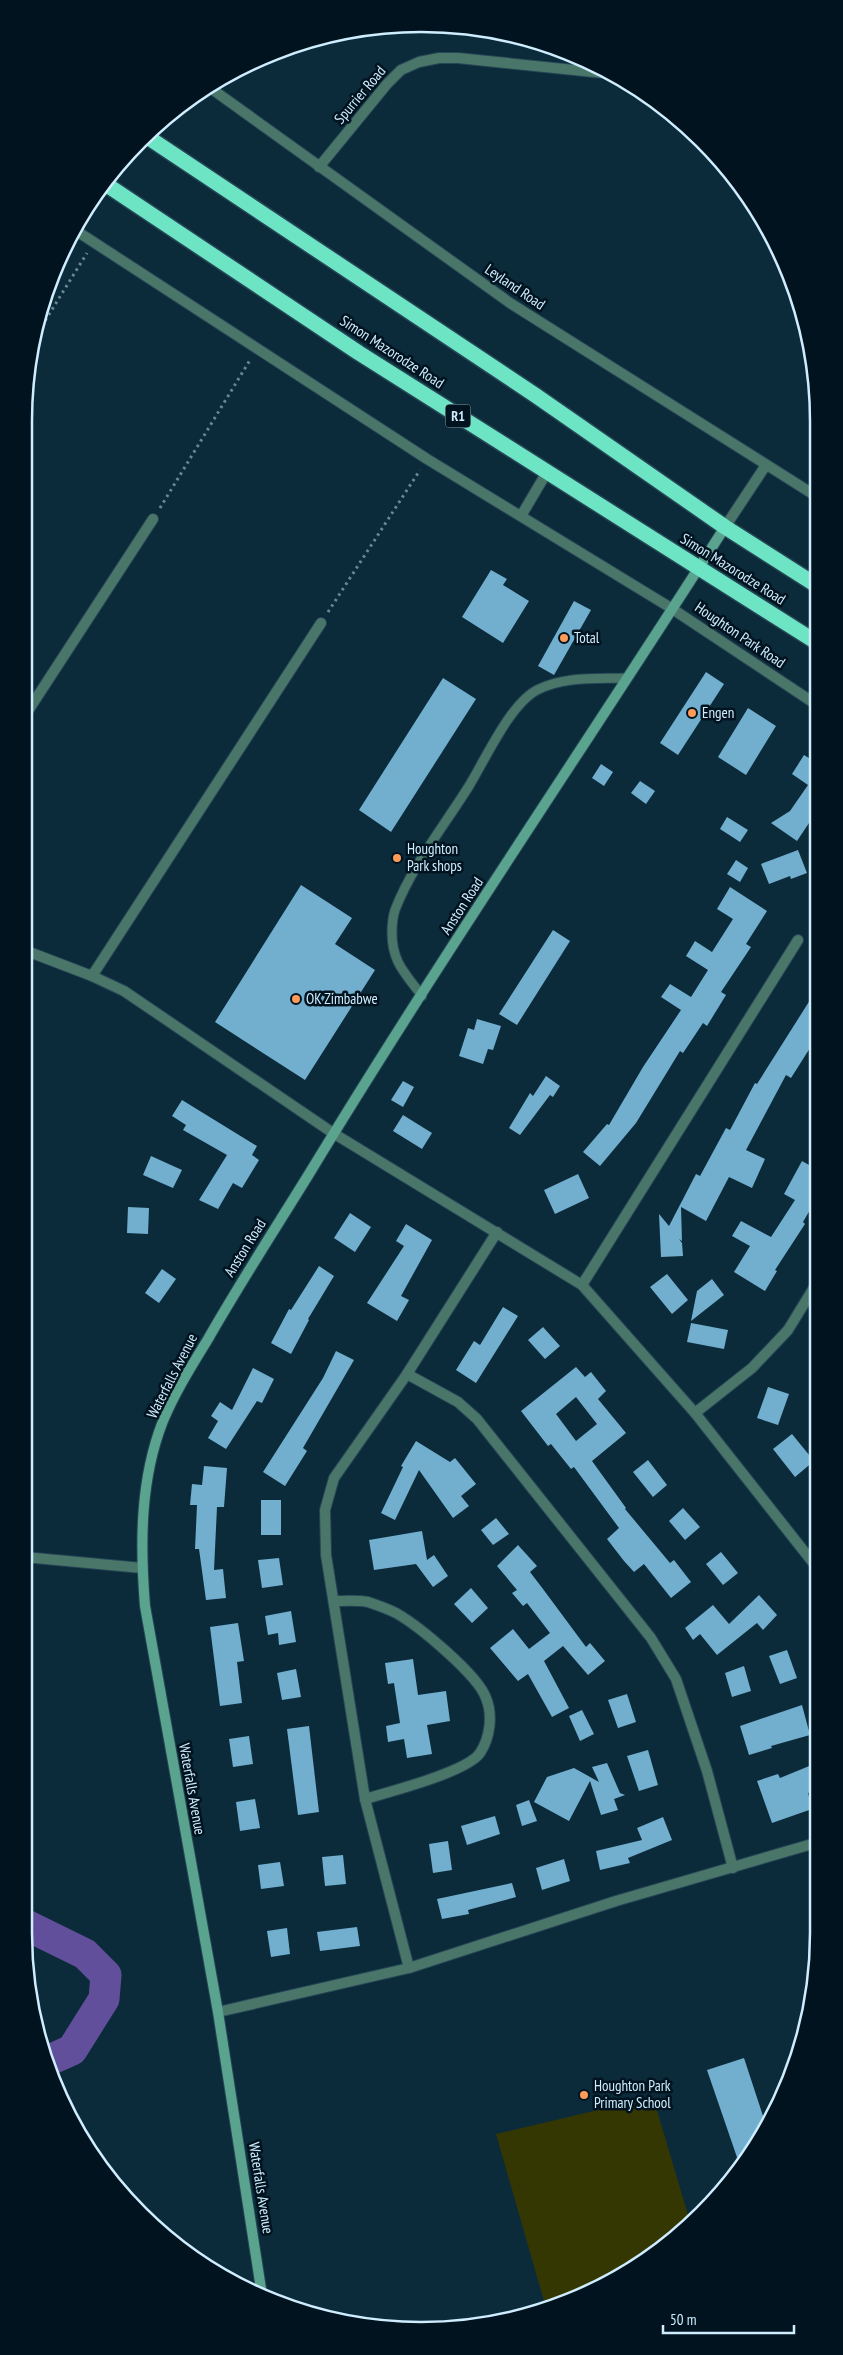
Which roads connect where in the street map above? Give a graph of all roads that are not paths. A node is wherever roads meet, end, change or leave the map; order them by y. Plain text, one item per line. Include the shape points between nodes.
1 (591, 72) edge
2 (216, 92) edge
3 (152, 140) edge
4 (319, 167) junction
5 (111, 188) edge
6 (81, 234) edge
7 (766, 465) junction
8 (546, 472) junction
9 (810, 492) edge
10 (520, 516) junction
11 (153, 519) road end
12 (724, 527) junction
13 (698, 568) junction
14 (810, 581) edge
15 (671, 608) junction
16 (321, 623) road end
17 (810, 638) edge
18 (626, 678) junction
19 (810, 701) edge
20 (32, 705) edge
21 (798, 940) dead end
22 (32, 953) edge
23 (92, 976) junction
24 (422, 996) junction
25 (334, 1133) junction
26 (497, 1232) junction
27 (582, 1285) junction
28 (810, 1294) edge
29 (228, 1303) joint
30 (407, 1374) junction
31 (695, 1413) junction
32 (32, 1558) edge
33 (810, 1559) edge
34 (142, 1568) junction
35 (334, 1601) junction
36 (365, 1799) junction
37 (810, 1845) edge
38 (733, 1868) junction
39 (408, 1968) junction
40 (218, 2012) junction
41 (261, 2287) edge

1 - 4 street, Spurrier Road via 458,58 419,62 401,70 387,84
2 - 4 street, Leyland Road
3 - 12 highway, Simon Mazorodze Road via 534,395
4 - 7 street, Leyland Road via 510,303
5 - 8 highway, Simon Mazorodze Road / R1 via 351,348
6 - 10 street, Houghton Park Road
7 - 9 street, Leyland Road
7 - 12 street
8 - 10 street
8 - 13 highway, Simon Mazorodze Road / R1
10 - 15 street, Houghton Park Road
11 - 20 street
12 - 13 main road, Anston Road
12 - 14 highway, Simon Mazorodze Road
13 - 15 main road, Anston Road
13 - 17 highway, Simon Mazorodze Road / R1
15 - 18 main road, Anston Road
15 - 19 street, Houghton Park Road
16 - 23 street
18 - 24 main road, Anston Road
18 - 24 lane via 570,679 536,690 497,737 422,859 395,911 392,931 394,958
21 - 27 street
22 - 23 street
23 - 25 street via 124,991
24 - 25 main road, Anston Road
25 - 26 street
25 - 29 main road, Anston Road
26 - 27 street
26 - 30 street
27 - 31 street
28 - 31 street via 788,1330 752,1368
29 - 34 main road, Waterfalls Avenue via 177,1390 160,1430 146,1486
30 - 35 street via 334,1478 325,1510 326,1555
30 - 38 street via 458,1402 477,1420 651,1638 676,1679 707,1771
31 - 33 street
32 - 34 street
34 - 40 main road, Waterfalls Avenue via 152,1653
35 - 36 street
35 - 36 street via 366,1602 396,1613 474,1678 486,1698 490,1715 489,1731 480,1754 435,1777
36 - 39 street
37 - 38 street
38 - 39 street via 616,1901
39 - 40 street
40 - 41 main road, Waterfalls Avenue

